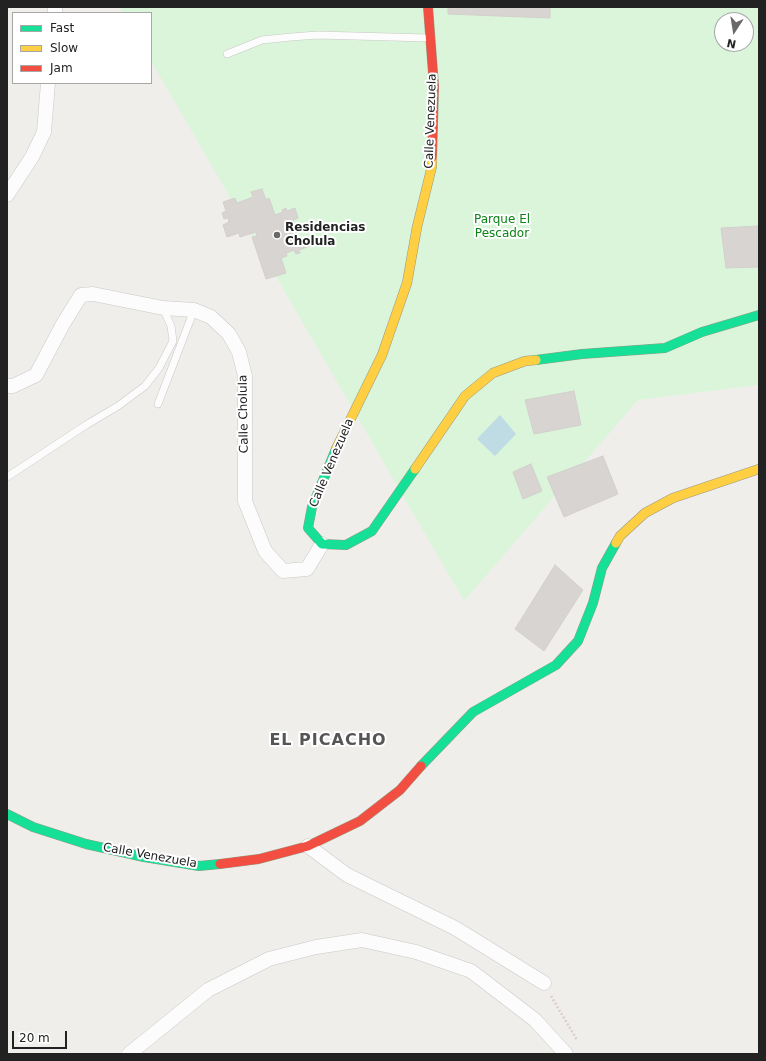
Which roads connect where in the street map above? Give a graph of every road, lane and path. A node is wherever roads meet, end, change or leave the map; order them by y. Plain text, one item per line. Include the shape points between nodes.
1 (428, 7) edge
2 (430, 38) junction
3 (227, 54) dead end
4 (48, 84) edge
5 (7, 195) edge
6 (163, 308) junction
7 (194, 310) junction
8 (759, 315) edge
9 (7, 386) edge
10 (158, 404) dead end
11 (759, 469) edge
12 (7, 477) edge
13 (322, 544) junction
14 (7, 814) edge
15 (308, 846) junction
16 (544, 983) joint
17 (577, 1041) dead end
18 (129, 1054) edge
19 (566, 1054) edge

1 - 2 street, Calle Venezuela
2 - 3 lane via 290,37 262,40
2 - 13 street, Calle Venezuela via 434,86 432,166 407,283 382,355 337,447 312,508 308,528
4 - 5 street via 44,132 32,157
6 - 7 street, Calle Cholula
6 - 9 street, Calle Cholula via 93,294 81,295 36,375 13,386
6 - 12 lane via 171,326 173,342 159,368 145,386
7 - 10 lane
7 - 13 street, Calle Cholula via 211,317 229,334 239,352 245,376 245,501 265,551 283,571 307,569
8 - 13 street via 702,332 665,348 525,361 494,373 465,396 372,530 346,545
11 - 15 street, Calle Venezuela via 673,498 645,513 620,536 602,568 593,604 578,641 556,665 473,712 400,790 360,821
14 - 15 street, Calle Venezuela via 33,827 86,844 199,866 260,859
15 - 16 street via 347,875 455,928
16 - 17 path
18 - 19 street via 208,990 262,963 316,948 362,940 416,952 471,971 535,1020

